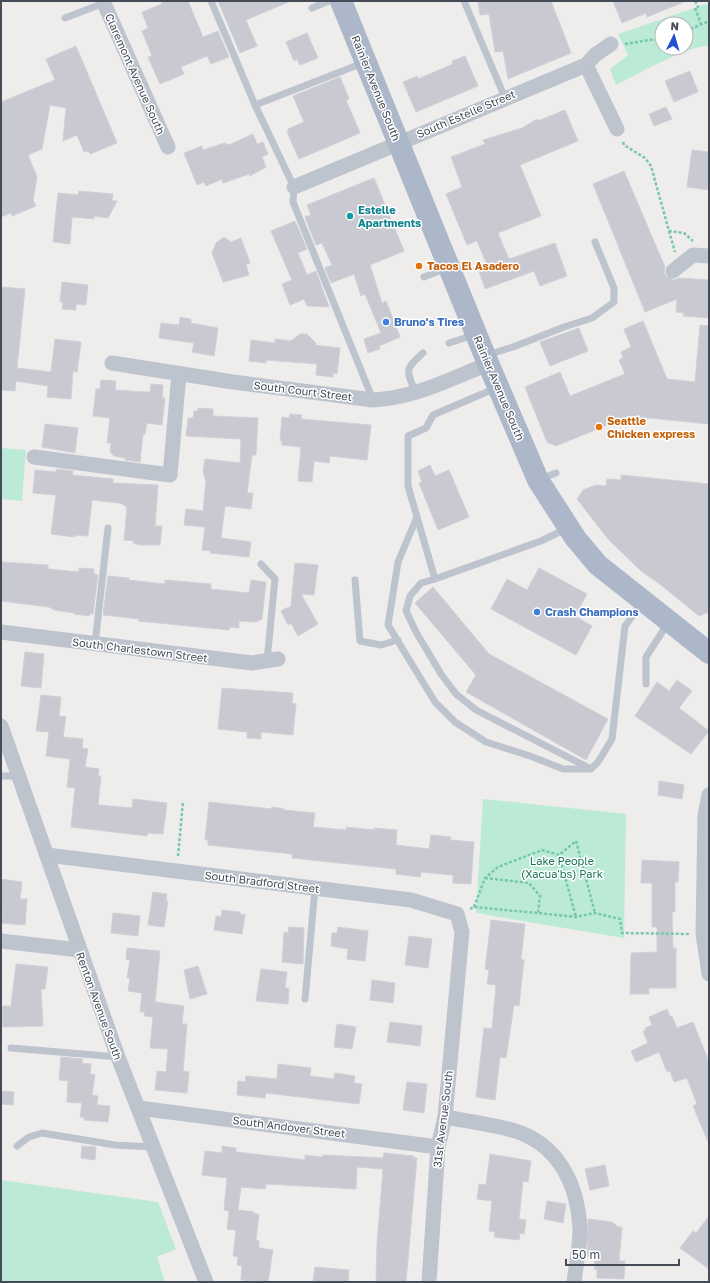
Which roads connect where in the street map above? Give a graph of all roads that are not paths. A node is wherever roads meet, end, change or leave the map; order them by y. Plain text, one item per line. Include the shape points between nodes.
1 (211, 1) edge
2 (329, 1) edge
3 (340, 1) edge
4 (464, 1) edge
5 (103, 2) edge
6 (312, 8) dead end
7 (65, 18) dead end
8 (617, 44) road end
9 (366, 62) junction
10 (586, 65) junction
11 (505, 98) junction
12 (255, 106) junction
13 (617, 129) road end
14 (398, 142) junction
15 (168, 147) dead end
16 (294, 187) junction
17 (595, 242) dead end
18 (709, 256) edge
19 (683, 263) road end
20 (449, 267) junction
21 (424, 277) dead end
22 (476, 334) junction
23 (449, 343) dead end
24 (423, 353) dead end
25 (487, 360) junction
26 (112, 363) dead end
27 (179, 374) junction
28 (498, 387) junction
29 (416, 393) junction
30 (373, 400) junction
31 (34, 457) dead end
32 (417, 517) junction
33 (108, 528) dead end
34 (569, 528) junction
35 (261, 564) dead end
36 (435, 579) junction
37 (354, 580) dead end
38 (643, 601) junction
39 (669, 621) junction
40 (1, 632) edge
41 (398, 640) junction
42 (96, 644) junction
43 (709, 653) edge
44 (272, 660) joint
45 (646, 684) dead end
46 (1, 726) edge
47 (591, 769) junction
48 (1, 776) edge
49 (20, 776) junction
50 (709, 795) edge
51 (47, 855) junction
52 (315, 889) junction
53 (462, 932) joint
54 (1, 941) edge
55 (79, 950) junction
56 (709, 974) edge
57 (305, 998) dead end
58 (11, 1048) dead end
59 (118, 1057) junction
60 (139, 1108) junction
61 (446, 1117) junction
62 (18, 1146) dead end
63 (154, 1147) junction
64 (438, 1147) junction
65 (206, 1282) edge
66 (429, 1282) edge
67 (574, 1282) edge

1 - 12 lane
2 - 6 lane
3 - 9 main road, Rainier Avenue South
4 - 11 lane
5 - 7 lane
5 - 15 street, Claremont Avenue South
8 - 10 street, South Estelle Street via 595,55
9 - 12 lane
9 - 14 main road, Rainier Avenue South
10 - 11 street, South Estelle Street
10 - 13 street
11 - 14 street, South Estelle Street
12 - 16 lane
14 - 16 street, South Estelle Street
14 - 20 main road, Rainier Avenue South
16 - 30 lane via 293,202
17 - 25 lane via 614,288 614,302 592,318
18 - 19 street
20 - 21 lane
20 - 22 main road, Rainier Avenue South
22 - 23 lane
22 - 25 main road, Rainier Avenue South
24 - 29 lane via 409,365 408,373
25 - 28 main road, Rainier Avenue South
25 - 29 street, South Court Street
26 - 27 street, South Court Street
27 - 30 street, South Court Street
27 - 31 street via 170,475
28 - 32 lane via 433,415 426,428 408,436 408,486
28 - 34 main road, Rainier Avenue South via 547,476
29 - 30 street, South Court Street
32 - 36 lane
32 - 41 lane via 398,562 388,625
33 - 42 lane
34 - 36 lane via 541,541
34 - 38 main road, Rainier Avenue South via 598,565
35 - 44 lane via 275,579
36 - 47 lane via 421,583 410,596 406,611 441,674 456,694 476,710
37 - 41 lane via 360,641 381,645
38 - 39 main road, Rainier Avenue South
38 - 47 lane via 625,626 612,739
39 - 43 main road, Rainier Avenue South
39 - 45 lane via 646,658
40 - 42 street, South Charlestown Street
41 - 47 lane via 435,702 455,722 486,742 563,769
42 - 44 street, South Charlestown Street via 252,663
46 - 49 street, Renton Avenue South
48 - 49 lane
49 - 51 street, Renton Avenue South
50 - 56 street via 705,816 703,934
51 - 52 street, South Bradford Street
51 - 55 street, Renton Avenue South
52 - 53 street, South Bradford Street via 411,900 457,914
52 - 57 lane
53 - 61 street, 31st Avenue South
54 - 55 street
55 - 59 street, Renton Avenue South
58 - 59 lane
59 - 60 street, Renton Avenue South
60 - 63 street, Renton Avenue South
60 - 64 street, South Andover Street
61 - 64 street, 31st Avenue South
61 - 67 street via 512,1130 546,1146 557,1158 568,1176 580,1231
62 - 63 lane via 29,1137 42,1133 115,1145
63 - 65 street, Renton Avenue South
64 - 66 street, 31st Avenue South

